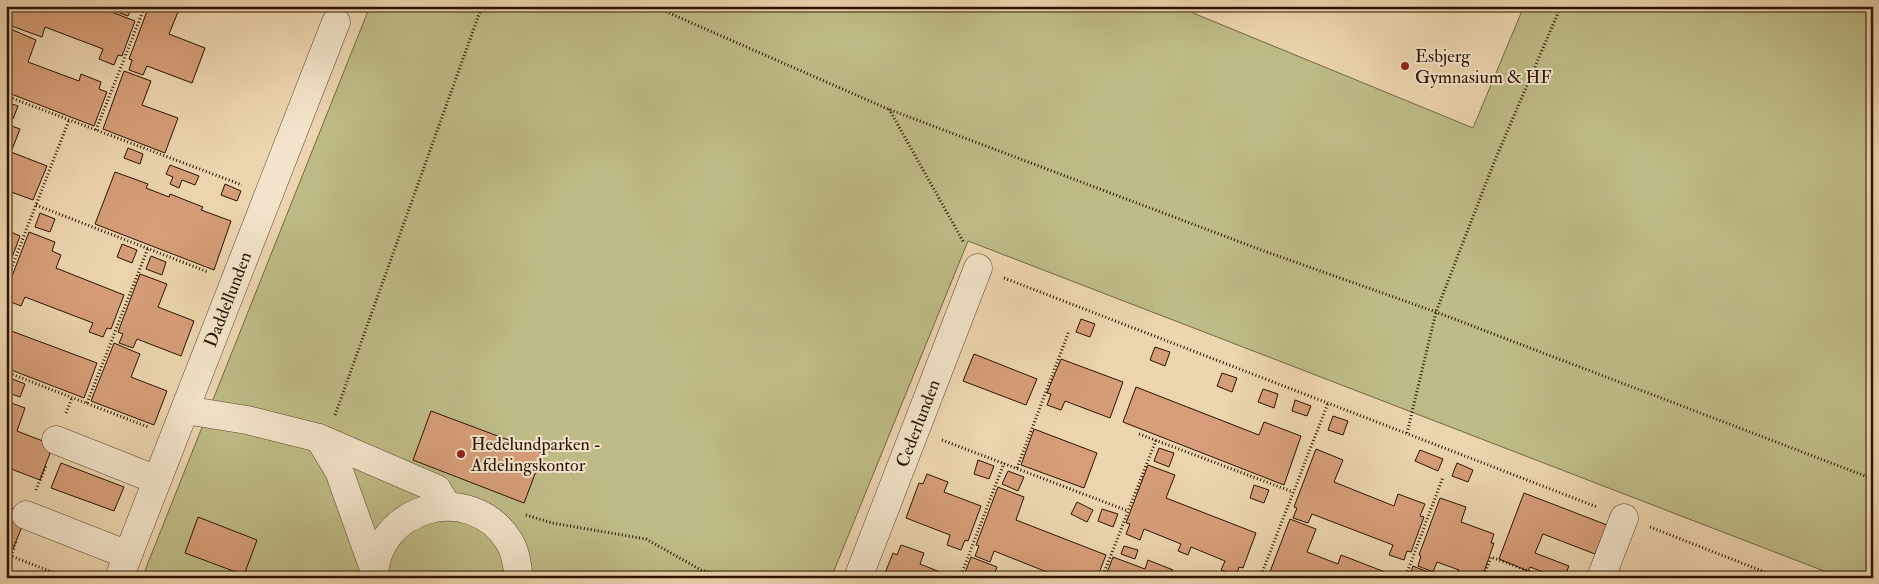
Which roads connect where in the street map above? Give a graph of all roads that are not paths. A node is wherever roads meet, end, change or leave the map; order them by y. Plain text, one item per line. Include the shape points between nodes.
1 (336, 22) dead end
2 (978, 268) road end
3 (185, 410) junction
4 (319, 438) junction
5 (56, 440) road end
6 (157, 480) junction
7 (447, 506) junction
8 (26, 515) road end
9 (1624, 518) road end
10 (124, 566) edge
11 (374, 574) edge
12 (519, 578) edge
13 (858, 578) edge
14 (1601, 578) edge

1 - 3 street, Daddellunden
2 - 13 street, Cederlunden
3 - 4 street via 247,420
3 - 6 street, Daddellunden
4 - 7 street via 437,489
4 - 11 street via 339,471
5 - 6 street
6 - 10 street, Daddellunden
7 - 11 street via 413,514 399,524 379,552
7 - 12 street via 482,515 497,527 509,542
8 - 10 street
9 - 14 street

